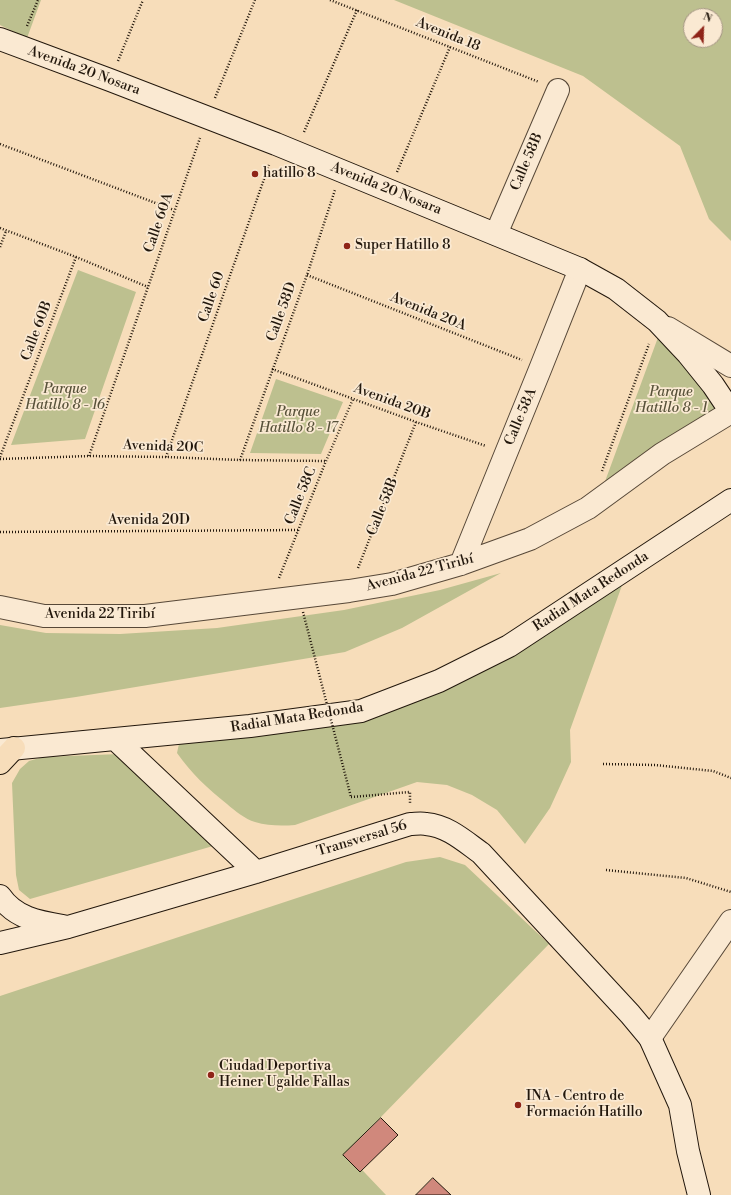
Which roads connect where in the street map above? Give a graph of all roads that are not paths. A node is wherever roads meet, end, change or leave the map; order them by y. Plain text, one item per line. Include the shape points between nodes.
1 (9, 43) edge
2 (558, 90) road end
3 (496, 234) junction
4 (580, 269) junction
5 (657, 321) junction
6 (731, 366) edge
7 (731, 412) edge
8 (731, 500) edge
9 (461, 564) junction
10 (0, 607) edge
11 (115, 740) junction
12 (5, 754) edge
13 (256, 872) junction
14 (0, 896) edge
15 (731, 922) edge
16 (68, 927) junction
17 (0, 943) edge
18 (669, 1011) junction
19 (630, 1014) junction
20 (650, 1038) junction
21 (699, 1195) edge

1 - 3 street, Avenida 20 Nosara via 207,117
2 - 3 street, Calle 58B
3 - 4 street, Avenida 20 Nosara
4 - 5 street, Avenida 20 Nosara via 616,289
4 - 9 street, Calle 58A
5 - 6 street, Avenida 20 Nosara
5 - 7 street via 688,354
7 - 9 street, Avenida 22 Tiribí via 662,454 588,508 530,539
8 - 11 street, Radial Mata Redonda via 508,646 439,681 360,711
9 - 10 street, Avenida 22 Tiribí via 392,584 270,602 145,616 44,616
11 - 12 street, Radial Mata Redonda
11 - 13 street
13 - 16 street, Transversal 56
13 - 19 street, Transversal 56 via 410,824 439,827 481,853
14 - 16 street, Transversal 56 via 5,903 23,916
15 - 18 street
16 - 17 street, Transversal 56
18 - 19 street
18 - 20 street
19 - 20 street, Transversal 56
20 - 21 street, Transversal 56 via 680,1105

